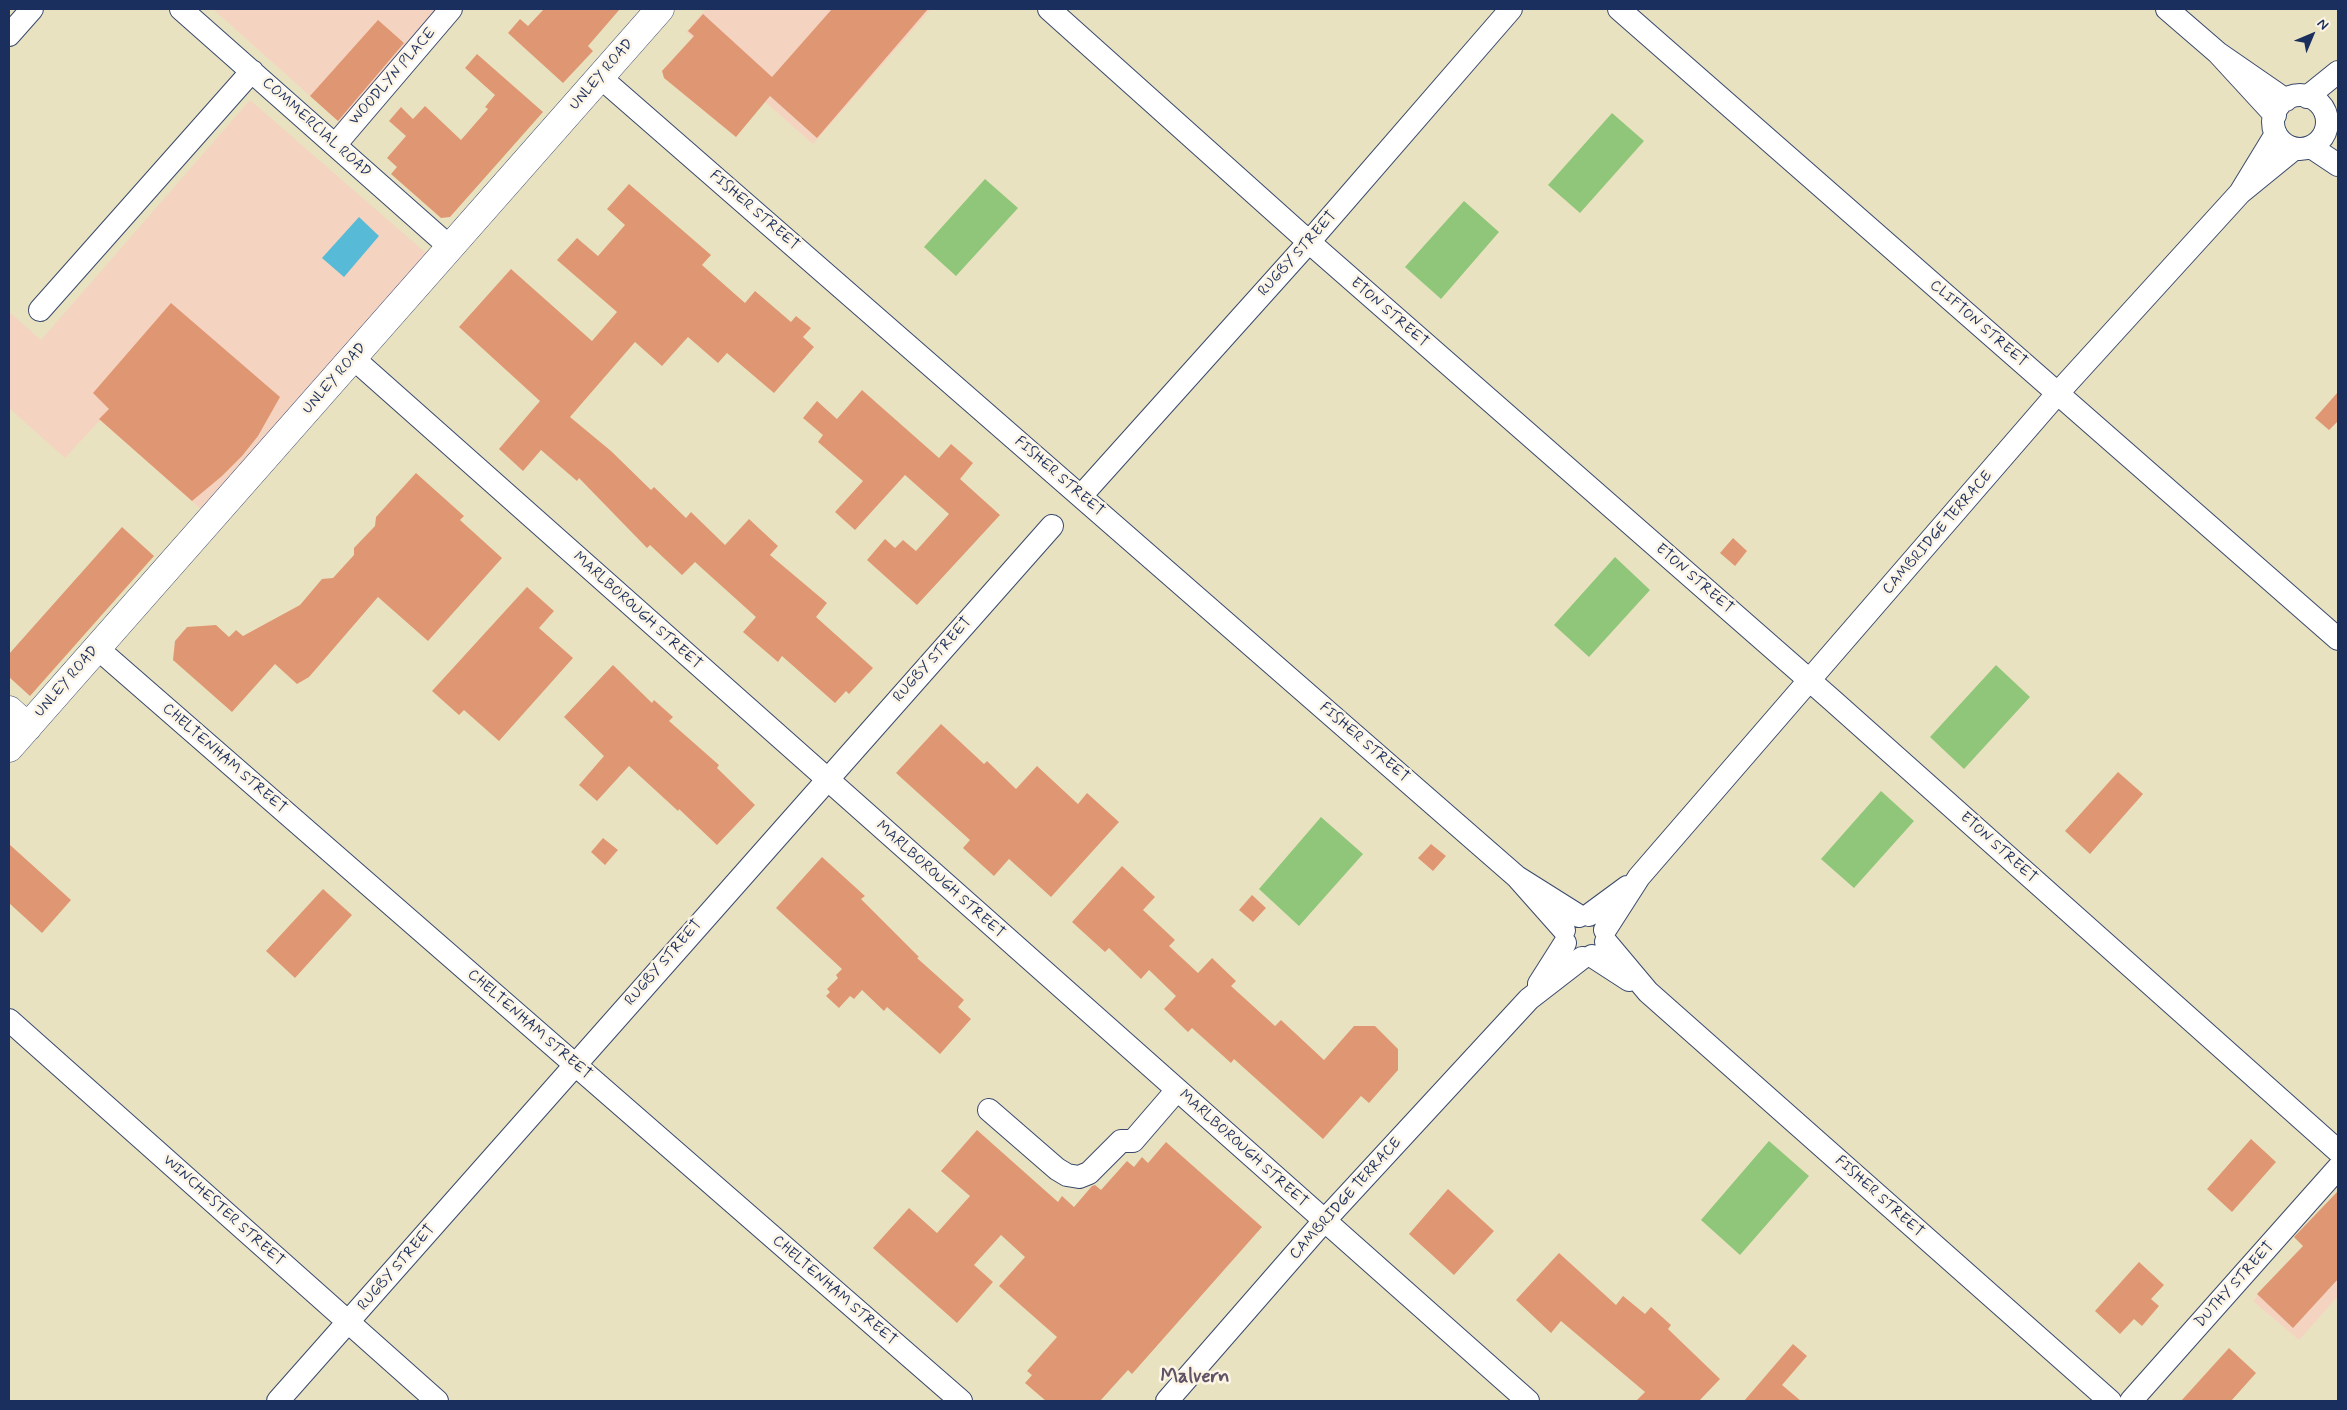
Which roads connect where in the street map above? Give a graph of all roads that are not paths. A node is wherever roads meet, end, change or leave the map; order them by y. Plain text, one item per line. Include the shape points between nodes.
1 (32, 9) edge
2 (181, 9) edge
3 (451, 9) edge
4 (660, 9) edge
5 (1049, 9) edge
6 (1511, 9) edge
7 (1619, 9) edge
8 (2167, 9) edge
9 (9, 35) edge
10 (252, 71) junction
11 (2338, 72) edge
12 (600, 77) junction
13 (2338, 86) edge
14 (2304, 125) edge
15 (335, 145) junction
16 (2338, 165) edge
17 (1309, 242) junction
18 (451, 248) junction
19 (40, 310) dead end
20 (353, 358) junction
21 (2057, 394) junction
22 (1081, 496) junction
23 (1052, 526) dead end
24 (2338, 639) edge
25 (97, 648) junction
26 (1810, 681) junction
27 (18, 718) edge
28 (9, 748) edge
29 (827, 779) junction
30 (1585, 936) junction
31 (9, 1020) edge
32 (575, 1064) junction
33 (1177, 1090) junction
34 (989, 1110) dead end
35 (2338, 1151) edge
36 (2338, 1168) edge
37 (1324, 1221) junction
38 (348, 1324) junction
39 (278, 1401) edge
40 (437, 1401) edge
41 (961, 1401) edge
42 (1167, 1401) edge
43 (1528, 1401) edge
44 (2110, 1401) edge
45 (2131, 1401) edge

1 - 9 street
2 - 10 street, COMMERCIAL ROAD
3 - 15 street, WOODLYN PLACE
4 - 12 main road, UNLEY ROAD
5 - 17 street, ETON STREET
6 - 17 street, RUGBY STREET
7 - 21 street, CLIFTON STREET
8 - 14 street
10 - 15 street, COMMERCIAL ROAD
10 - 19 street
11 - 14 street, CAMBRIDGE TERRACE
12 - 18 main road, UNLEY ROAD
12 - 22 street, FISHER STREET
13 - 14 street, CAMBRIDGE TERRACE
14 - 16 street
14 - 21 street, CAMBRIDGE TERRACE
15 - 18 street, COMMERCIAL ROAD
17 - 22 street, RUGBY STREET
17 - 26 street, ETON STREET
18 - 20 main road, UNLEY ROAD
20 - 25 main road, UNLEY ROAD
20 - 29 street, MARLBOROUGH STREET
21 - 24 street, CLIFTON STREET
21 - 26 street, CAMBRIDGE TERRACE
22 - 30 street, FISHER STREET
23 - 29 street, RUGBY STREET
25 - 27 main road, UNLEY ROAD
25 - 32 street, CHELTENHAM STREET
26 - 30 street, CAMBRIDGE TERRACE
26 - 35 street, ETON STREET
27 - 28 main road, UNLEY ROAD
29 - 32 street, RUGBY STREET
29 - 33 street, MARLBOROUGH STREET
30 - 37 street, CAMBRIDGE TERRACE
30 - 44 street, FISHER STREET
31 - 38 street, WINCHESTER STREET
32 - 38 street, RUGBY STREET
32 - 41 street, CHELTENHAM STREET
33 - 34 street via 1133,1141 1121,1142 1089,1173 1079,1177 1057,1169
33 - 37 street, MARLBOROUGH STREET
36 - 45 street, DUTHY STREET
37 - 42 street, CAMBRIDGE TERRACE
37 - 43 street, MARLBOROUGH STREET
38 - 39 street, RUGBY STREET
38 - 40 street, WINCHESTER STREET

